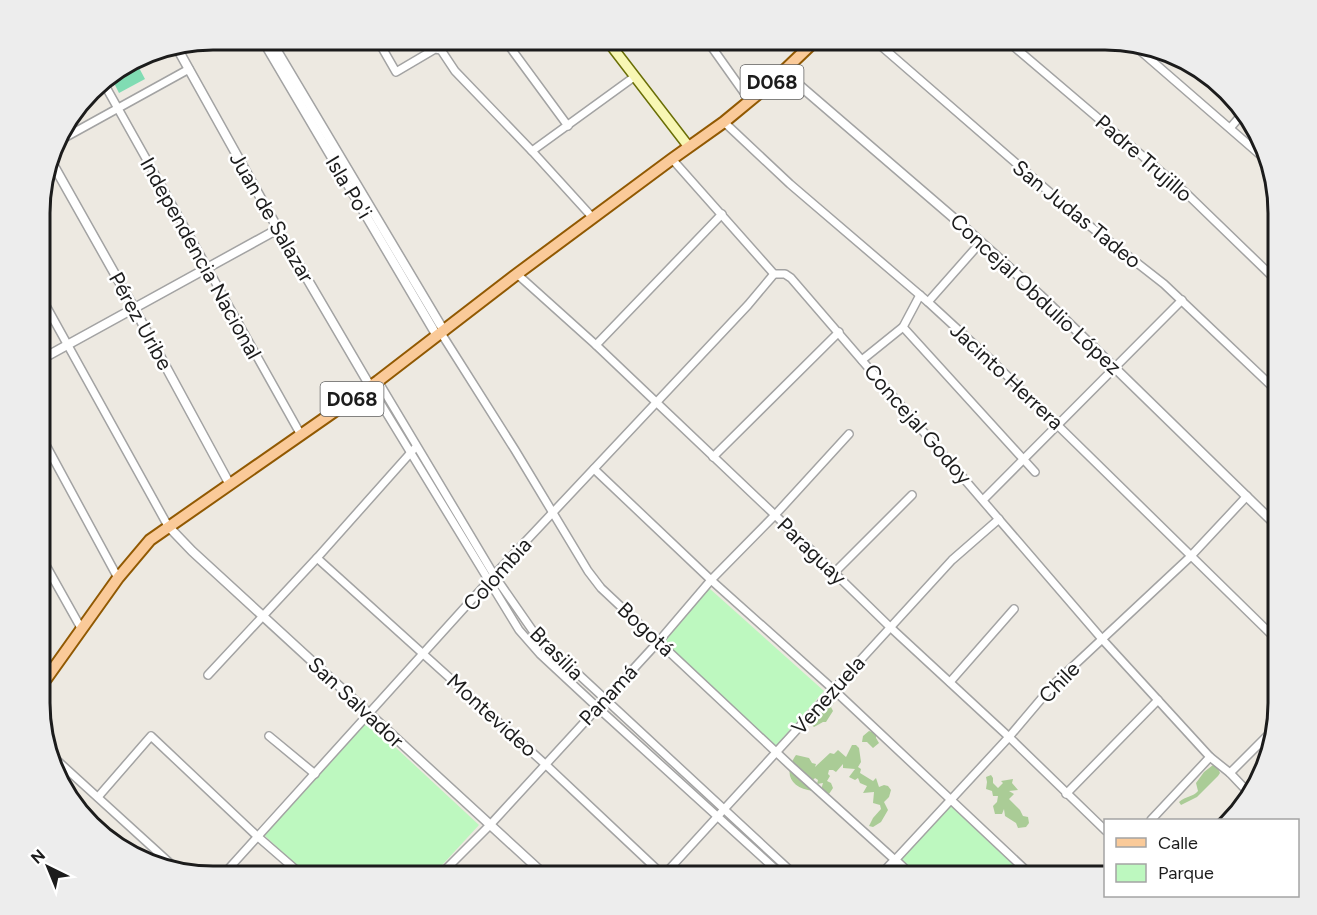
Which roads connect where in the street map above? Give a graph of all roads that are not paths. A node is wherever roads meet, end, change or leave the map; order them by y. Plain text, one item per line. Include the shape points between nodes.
1 (269, 50) edge
2 (276, 50) edge
3 (383, 50) edge
4 (433, 50) edge
5 (441, 50) edge
6 (512, 50) edge
7 (618, 50) edge
8 (714, 50) edge
9 (806, 50) edge
10 (886, 50) edge
11 (1018, 50) edge
12 (180, 53) edge
13 (1145, 55) edge
14 (189, 69) junction
15 (784, 72) junction
16 (634, 77) junction
17 (107, 89) edge
18 (750, 101) junction
19 (118, 109) junction
20 (1238, 119) edge
21 (724, 122) junction
22 (568, 126) junction
23 (1231, 127) junction
24 (69, 135) edge
25 (689, 147) junction
26 (1255, 149) edge
27 (532, 151) junction
28 (672, 159) junction
29 (55, 169) edge
30 (722, 214) junction
31 (593, 218) junction
32 (278, 229) junction
33 (981, 242) junction
34 (207, 268) junction
35 (1267, 271) edge
36 (517, 274) junction
37 (774, 274) junction
38 (920, 295) junction
39 (1182, 300) junction
40 (928, 302) junction
41 (134, 308) junction
42 (50, 312) edge
43 (903, 327) junction
44 (839, 332) junction
45 (441, 333) junction
46 (68, 344) junction
47 (596, 345) junction
48 (50, 354) edge
49 (862, 360) junction
50 (1116, 368) junction
51 (1267, 381) edge
52 (374, 383) junction
53 (656, 402) junction
54 (1058, 424) junction
55 (849, 434) dead end
56 (301, 435) junction
57 (418, 445) junction
58 (411, 451) junction
59 (50, 452) edge
60 (713, 457) junction
61 (1024, 460) junction
62 (594, 469) junction
63 (1035, 472) dead end
64 (230, 483) junction
65 (912, 495) dead end
66 (1247, 496) junction
67 (982, 500) junction
68 (553, 513) junction
69 (775, 515) junction
70 (1267, 516) edge
71 (999, 519) junction
72 (463, 521) junction
73 (168, 526) junction
74 (455, 526) junction
75 (1190, 557) junction
76 (317, 558) junction
77 (50, 573) edge
78 (834, 573) junction
79 (494, 575) junction
80 (118, 578) junction
81 (711, 580) junction
82 (488, 582) junction
83 (1014, 609) dead end
84 (263, 615) junction
85 (890, 627) junction
86 (81, 628) junction
87 (1267, 630) edge
88 (1102, 639) junction
89 (659, 641) junction
90 (424, 654) junction
91 (50, 673) edge
92 (208, 675) dead end
93 (950, 682) junction
94 (833, 689) junction
95 (604, 699) junction
96 (1158, 700) junction
97 (597, 707) junction
98 (369, 714) junction
99 (269, 736) dead end
100 (1009, 736) junction
101 (1262, 741) edge
102 (777, 751) junction
103 (666, 757) junction
104 (1210, 757) junction
105 (545, 764) junction
106 (659, 764) junction
107 (62, 765) edge
108 (1230, 773) junction
109 (315, 774) junction
110 (1244, 787) edge
111 (1065, 794) junction
112 (98, 797) junction
113 (950, 798) junction
114 (723, 810) junction
115 (716, 816) junction
116 (1153, 819) edge
117 (490, 825) junction
118 (1104, 829) edge
119 (257, 836) junction
120 (164, 858) edge
121 (895, 860) junction
122 (783, 864) edge
123 (232, 865) edge
124 (290, 865) edge
125 (450, 865) edge
126 (534, 865) edge
127 (652, 865) edge
128 (672, 866) edge
129 (772, 866) edge
130 (890, 866) edge
131 (901, 866) edge
132 (1021, 866) edge

1 - 45 street, Isla Po'i
2 - 45 street, Isla Po'i
3 - 4 street via 396,72
5 - 27 street via 455,71
6 - 22 street
7 - 16 main road
8 - 18 street
9 - 15 main road, D068
10 - 39 street, San Judas Tadeo via 1077,216
11 - 35 street, Padre Trujillo via 1186,193
12 - 14 street, Juan de Salazar
13 - 23 street
14 - 19 street
14 - 32 street, Juan de Salazar
15 - 18 main road, D068
15 - 33 street, Concejal Obdulio López
16 - 22 street
16 - 25 main road
17 - 19 street, Independencia Nacional
18 - 21 main road, D068
19 - 24 street
19 - 34 street, Independencia Nacional
20 - 23 street
21 - 25 main road, D068
21 - 38 street, Jacinto Herrera
22 - 27 street
23 - 26 street
25 - 28 main road, D068
27 - 31 street
28 - 30 street, Concejal Godoy
28 - 31 main road, D068
29 - 41 street, Pérez Uribe
30 - 37 street, Concejal Godoy
30 - 47 street
31 - 36 main road, D068
32 - 34 street
32 - 52 street, Juan de Salazar
33 - 40 street
33 - 50 street, Concejal Obdulio López
34 - 41 street
34 - 56 street, Independencia Nacional
36 - 45 main road, D068
36 - 47 street, Paraguay
37 - 44 street, Concejal Godoy via 792,278
37 - 53 street, Colombia
38 - 40 street, Jacinto Herrera
38 - 43 street
39 - 50 street
39 - 51 street, San Judas Tadeo
40 - 54 street, Jacinto Herrera
41 - 46 street
41 - 64 street, Pérez Uribe
42 - 46 street
43 - 49 street
43 - 61 street
44 - 49 street, Concejal Godoy
44 - 60 street
45 - 52 main road, D068
45 - 68 street, Bogotá
46 - 48 street
46 - 73 street
47 - 53 street, Paraguay
49 - 67 street, Concejal Godoy
50 - 54 street
50 - 66 street, Concejal Obdulio López
52 - 56 main road, D068
52 - 57 street, Brasilia
52 - 58 street, Brasilia
53 - 60 street, Paraguay
53 - 62 street, Colombia
54 - 61 street
54 - 75 street, Jacinto Herrera
55 - 69 street, Panamá
56 - 64 main road, D068
57 - 58 street
57 - 72 street, Brasilia
58 - 74 street, Brasilia
58 - 76 street
59 - 80 street
60 - 69 street, Paraguay
61 - 63 street
61 - 67 street
62 - 68 street, Colombia
62 - 81 street
64 - 73 main road, D068
65 - 78 street
66 - 70 street, Concejal Obdulio López
66 - 75 street, Chile
67 - 71 street, Concejal Godoy
68 - 79 street, Colombia
68 - 89 street, Bogotá via 602,588
69 - 78 street, Paraguay
69 - 81 street, Panamá
71 - 85 street, Venezuela via 952,560
71 - 88 street, Concejal Godoy
72 - 74 street
72 - 79 street, Brasilia
73 - 80 main road, D068 via 150,540
73 - 84 street, San Salvador
74 - 82 street, Brasilia
75 - 87 street, Jacinto Herrera
75 - 88 street, Chile
76 - 84 street
76 - 90 street, Montevideo
77 - 86 street
78 - 85 street, Paraguay
79 - 82 street, Colombia
79 - 95 street, Brasilia via 535,634
80 - 86 main road, D068
81 - 89 street, Panamá
81 - 94 street
82 - 90 street, Colombia
82 - 97 street, Brasilia via 519,630
83 - 93 street
84 - 92 street
84 - 98 street, San Salvador
85 - 93 street, Paraguay
85 - 94 street, Venezuela
86 - 91 main road, D068
88 - 96 street, Concejal Godoy
88 - 100 street, Chile
89 - 95 street, Panamá
89 - 102 street, Bogotá
90 - 98 street, Colombia
90 - 105 street, Montevideo
93 - 100 street, Paraguay
94 - 102 street, Venezuela
94 - 113 street
95 - 97 street, Panamá
95 - 103 street, Brasilia
96 - 104 street, Concejal Godoy
96 - 111 street
97 - 105 street, Panamá
97 - 106 street, Brasilia
98 - 109 street, Colombia
98 - 117 street, San Salvador
99 - 109 street
100 - 111 street, Paraguay
100 - 113 street, Chile
101 - 108 street
102 - 114 street, Venezuela
102 - 121 street, Bogotá
103 - 106 street
103 - 114 street, Brasilia
104 - 108 street, Concejal Godoy
104 - 116 street
105 - 117 street, Panamá
105 - 127 street, Montevideo
106 - 115 street, Brasilia
107 - 112 street
108 - 110 street, Concejal Godoy
109 - 119 street, Colombia
111 - 118 street, Paraguay
112 - 119 street via 151,736
112 - 120 street
113 - 121 street, Chile
113 - 132 street
114 - 115 street, Venezuela
114 - 122 street, Brasilia
115 - 128 street, Venezuela
115 - 129 street, Brasilia
117 - 125 street, Panamá
117 - 126 street, San Salvador
119 - 123 street, Colombia
119 - 124 street
121 - 130 street, Chile
121 - 131 street, Bogotá

